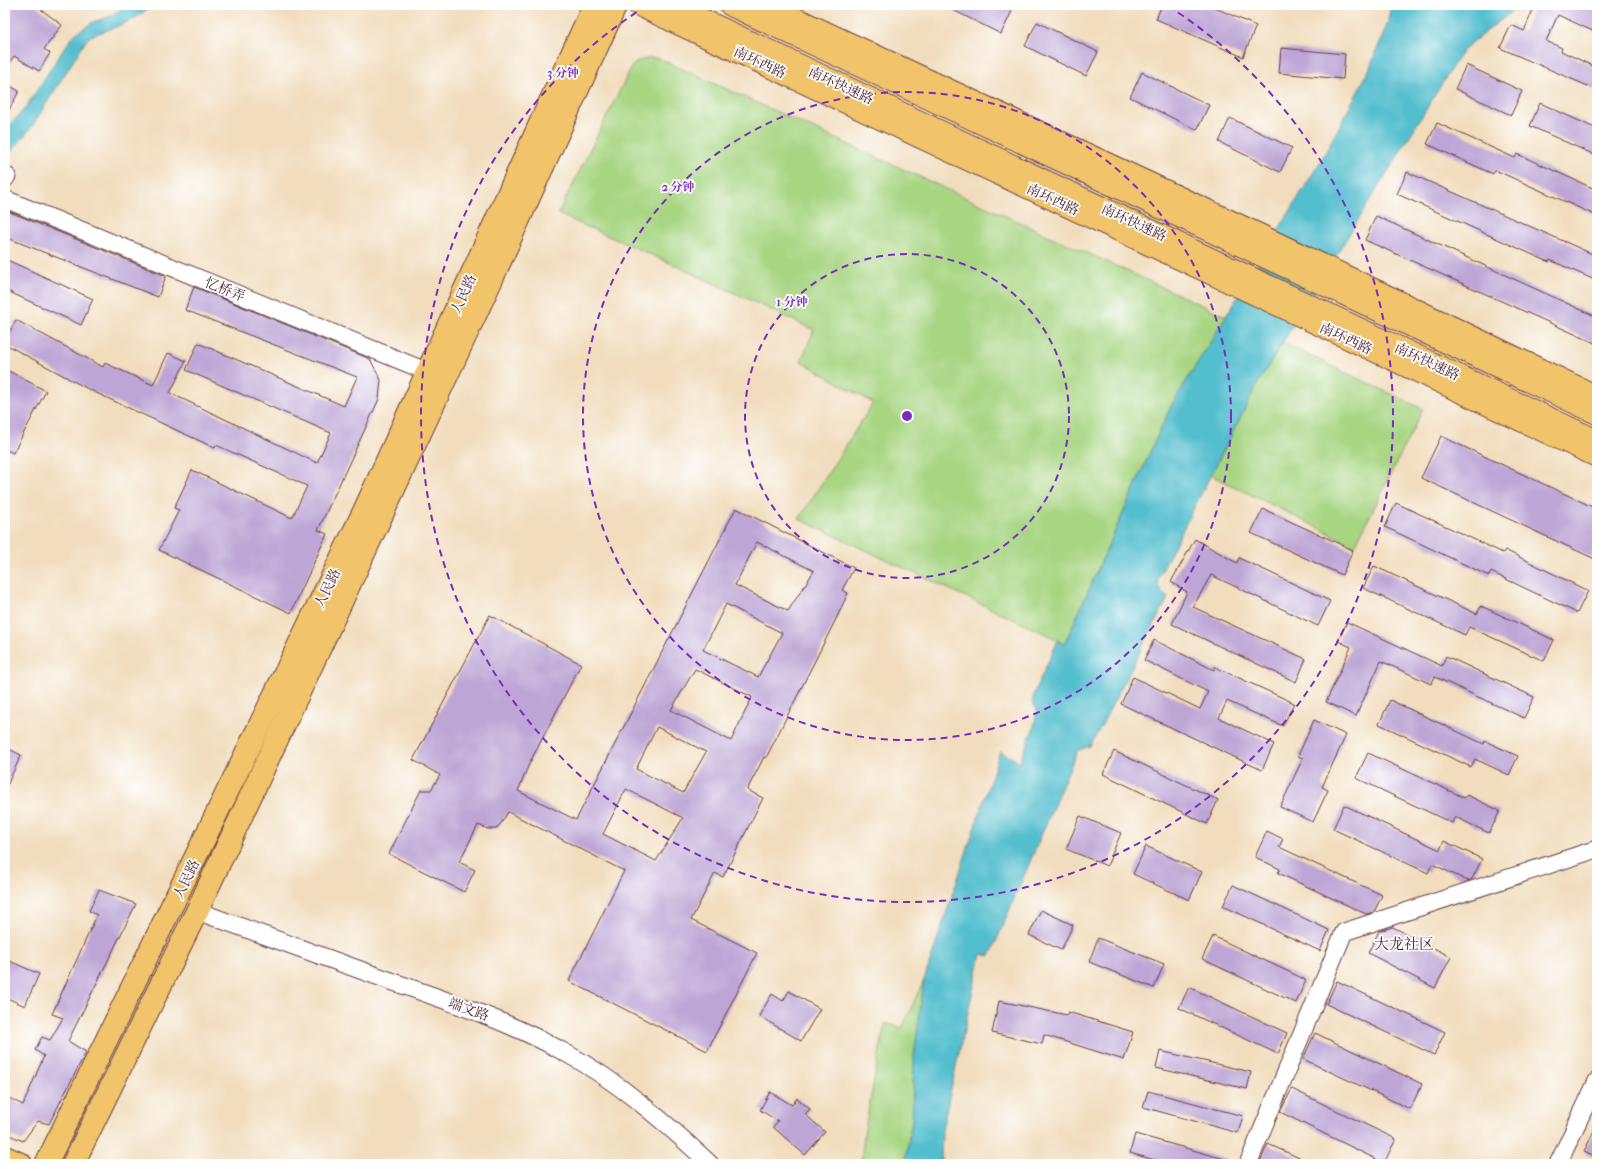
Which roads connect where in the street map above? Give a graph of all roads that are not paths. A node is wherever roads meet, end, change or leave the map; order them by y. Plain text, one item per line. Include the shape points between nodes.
1 (594, 5) edge
2 (616, 5) edge
3 (639, 5) edge
4 (671, 5) edge
5 (731, 5) edge
6 (766, 5) edge
7 (5, 199) edge
8 (437, 375) junction
9 (1597, 397) edge
10 (1597, 413) edge
11 (1597, 441) edge
12 (1597, 456) edge
13 (1597, 851) edge
14 (197, 911) junction
15 (1597, 1081) edge
16 (5, 1158) edge
17 (21, 1164) edge
18 (46, 1164) edge
19 (73, 1164) edge
20 (710, 1164) edge
21 (1248, 1164) edge
22 (1558, 1164) edge

1 - 8 main road, 人民路
2 - 8 main road, 人民路
3 - 12 main road, 南环西路
4 - 11 main road, 南环快速路
5 - 10 main road, 南环快速路
6 - 9 main road via 1257,234
7 - 8 street, 忆桥弄
8 - 14 main road, 人民路
8 - 18 main road, 人民路 via 358,524
13 - 21 street via 1344,932
14 - 19 main road, 人民路
14 - 20 street, 端文路 via 494,1018 542,1040 616,1084
15 - 22 street
16 - 17 main road

